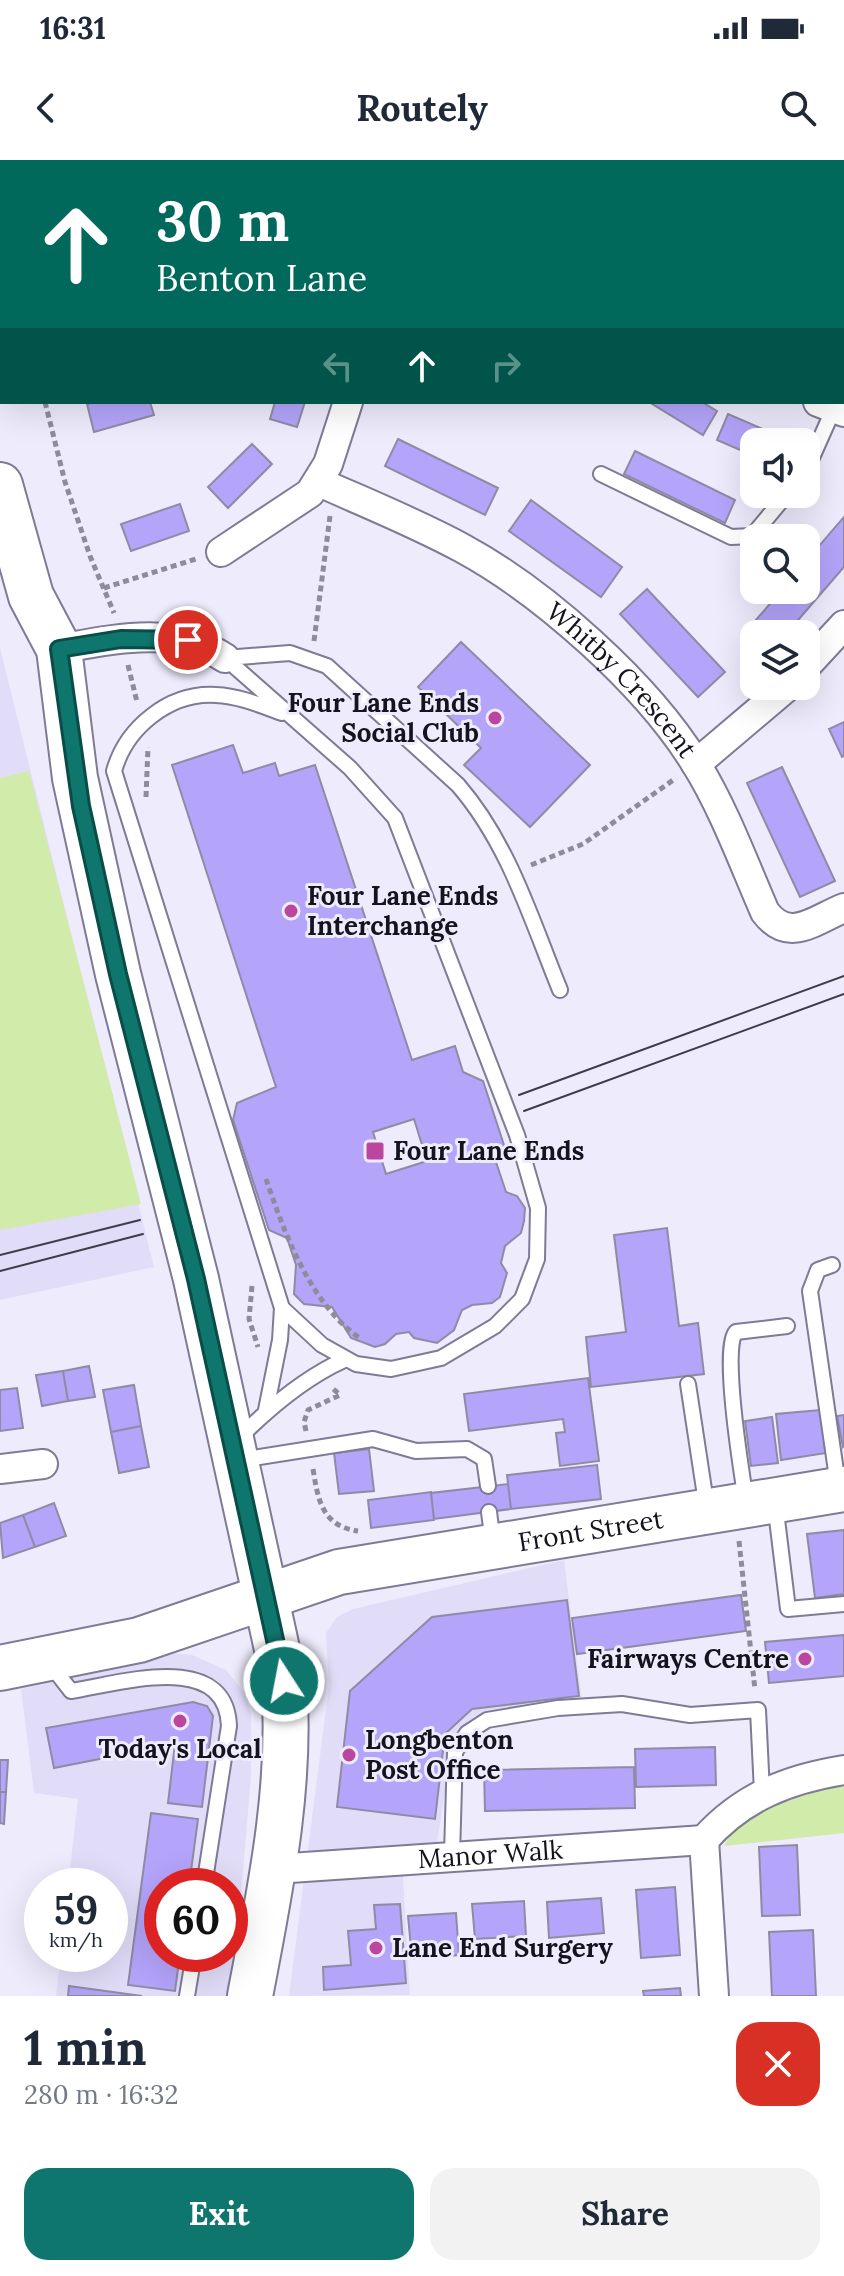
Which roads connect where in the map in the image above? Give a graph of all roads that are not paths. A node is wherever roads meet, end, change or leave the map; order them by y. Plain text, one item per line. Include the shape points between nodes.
1 (347, 404) edge
2 (832, 407) edge
3 (820, 437) edge
4 (601, 474) dead end
5 (319, 482) junction
6 (0, 485) edge
7 (775, 508) edge
8 (221, 552) road end
9 (844, 625) edge
10 (59, 649) junction
11 (820, 651) edge
12 (225, 658) junction
13 (771, 700) edge
14 (286, 715) junction
15 (696, 764) junction
16 (94, 775) junction
17 (844, 908) edge
18 (560, 990) dead end
19 (832, 1265) dead end
20 (282, 1308) junction
21 (787, 1326) dead end
22 (344, 1360) junction
23 (688, 1384) dead end
24 (266, 1410) junction
25 (235, 1452) junction
26 (43, 1464) dead end
27 (0, 1469) edge
28 (488, 1486) dead end
29 (841, 1489) edge
30 (741, 1504) junction
31 (267, 1595) junction
32 (844, 1604) edge
33 (48, 1661) junction
34 (0, 1668) edge
35 (844, 1770) edge
36 (762, 1792) junction
37 (704, 1840) junction
38 (452, 1855) junction
39 (207, 1868) edge
40 (275, 1869) junction
41 (191, 1972) edge
42 (187, 1996) edge
43 (250, 1996) edge
44 (714, 1996) edge

1 - 5 street
2 - 3 lane
4 - 7 lane via 731,537 752,536
5 - 8 street via 290,508
5 - 15 street, Whitby Crescent via 462,548 530,593 614,666
6 - 10 main road via 31,596
9 - 11 street
10 - 12 street via 121,639 188,640
10 - 16 main road
12 - 14 lane
12 - 18 lane via 277,652 312,658 339,674 458,785 514,872
13 - 15 street
14 - 16 lane via 233,697 200,695 172,704 142,724
14 - 22 lane via 367,784 403,833 517,1135 538,1208 533,1274 516,1307 495,1326 427,1363 391,1369
15 - 17 street, Whitby Crescent via 775,925 795,928
16 - 20 lane
16 - 25 main road via 118,974
19 - 29 lane via 818,1270 810,1291
20 - 22 lane
20 - 24 lane
21 - 30 lane via 731,1337
22 - 24 lane
23 - 30 lane
24 - 25 lane
25 - 28 lane via 383,1439 416,1451 461,1448 484,1459
25 - 31 main road
26 - 27 street
29 - 30 main road, Front Street
30 - 31 main road, Front Street via 491,1528
30 - 32 lane via 788,1609
31 - 33 main road, Front Street via 139,1640
31 - 40 main road via 284,1681 288,1738
33 - 34 main road, Front Street
33 - 39 lane via 71,1691 177,1676 205,1683 222,1699 229,1726
35 - 36 street
36 - 37 street
36 - 38 lane via 764,1709 690,1715 622,1704 487,1720 467,1733 455,1752
37 - 38 street, Manor Walk
37 - 44 street
38 - 40 street, Manor Walk
40 - 43 main road
41 - 42 lane

